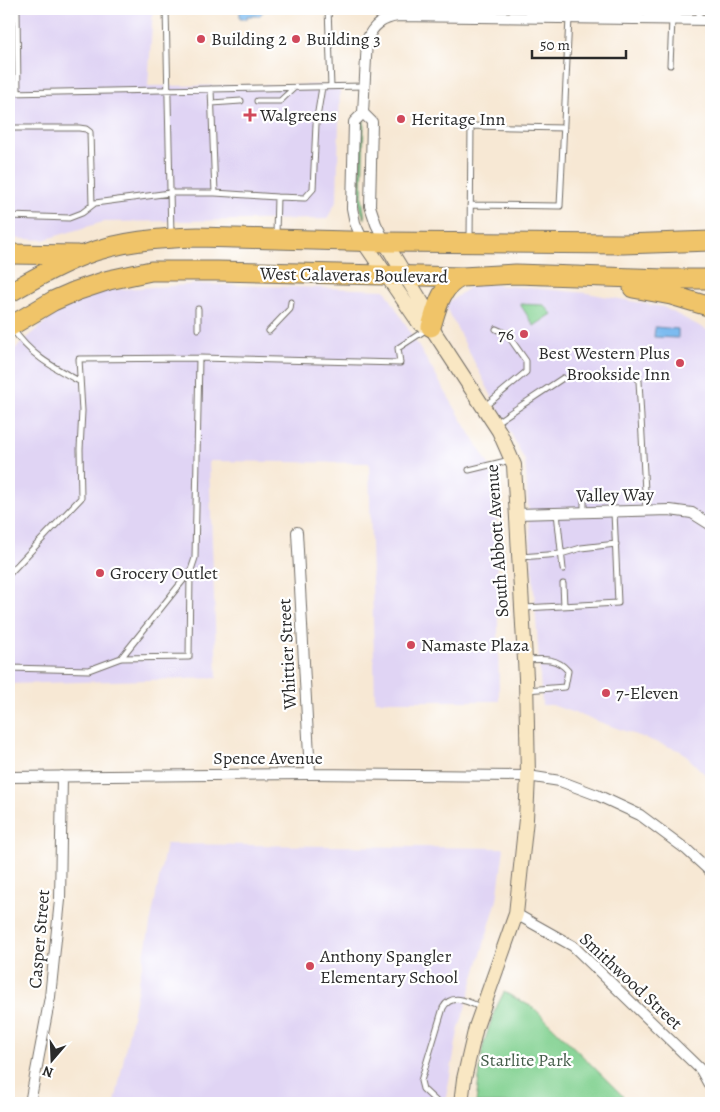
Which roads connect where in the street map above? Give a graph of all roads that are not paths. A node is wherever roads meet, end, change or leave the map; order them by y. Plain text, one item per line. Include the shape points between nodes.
1 (17, 9) edge
2 (166, 9) edge
3 (328, 9) edge
4 (699, 9) edge
5 (570, 18) junction
6 (672, 20) junction
7 (699, 20) junction
8 (711, 20) edge
9 (670, 65) dead end
10 (364, 86) junction
11 (322, 87) junction
12 (330, 87) junction
13 (295, 88) junction
14 (211, 89) junction
15 (167, 90) junction
16 (9, 93) edge
17 (18, 93) junction
18 (241, 101) dead end
19 (257, 101) dead end
20 (212, 103) junction
21 (363, 113) junction
22 (14, 128) dead end
23 (564, 128) junction
24 (170, 193) junction
25 (215, 193) junction
26 (277, 198) junction
27 (92, 205) junction
28 (470, 205) junction
29 (9, 216) edge
30 (171, 238) junction
31 (276, 239) junction
32 (363, 241) junction
33 (711, 241) edge
34 (385, 242) junction
35 (470, 242) junction
36 (9, 254) edge
37 (84, 255) junction
38 (396, 276) junction
39 (565, 276) junction
40 (462, 278) junction
41 (711, 279) edge
42 (9, 293) edge
43 (291, 302) dead end
44 (711, 307) edge
45 (198, 309) dead end
46 (10, 326) edge
47 (431, 327) junction
48 (198, 329) dead end
49 (496, 329) dead end
50 (269, 331) dead end
51 (198, 358) junction
52 (637, 374) dead end
53 (563, 378) dead end
54 (79, 381) junction
55 (484, 407) junction
56 (495, 424) junction
57 (512, 460) junction
58 (469, 470) dead end
59 (584, 492) dead end
60 (646, 510) junction
61 (614, 511) junction
62 (584, 512) junction
63 (557, 513) junction
64 (516, 514) junction
65 (711, 525) edge
66 (297, 532) dead end
67 (616, 544) junction
68 (562, 554) junction
69 (518, 557) junction
70 (563, 569) dead end
71 (190, 572) junction
72 (9, 574) edge
73 (563, 584) dead end
74 (564, 606) junction
75 (521, 608) junction
76 (120, 658) junction
77 (524, 660) junction
78 (9, 668) edge
79 (526, 690) junction
80 (310, 774) junction
81 (62, 776) junction
82 (528, 776) junction
83 (9, 777) edge
84 (711, 872) edge
85 (516, 914) junction
86 (482, 1009) junction
87 (711, 1088) edge
88 (30, 1103) edge
89 (438, 1103) edge
90 (461, 1103) edge

1 - 17 lane
2 - 15 lane
3 - 12 lane
4 - 7 lane
5 - 6 street, South Abbott Avenue
5 - 10 street, South Abbott Avenue via 390,17 380,22 367,40
5 - 23 lane
6 - 7 street, South Abbott Avenue
6 - 9 lane
7 - 8 street, South Abbott Avenue
10 - 12 lane
10 - 21 street, South Abbott Avenue
11 - 12 lane
11 - 13 lane
11 - 26 lane via 316,124 313,188 305,198
13 - 14 lane
13 - 19 lane via 280,101
14 - 15 lane
14 - 20 lane
15 - 17 lane
15 - 24 lane
16 - 17 lane
18 - 20 lane
20 - 25 lane
21 - 32 street, South Abbott Avenue via 354,122 352,194 355,223
21 - 34 street, South Abbott Avenue via 372,122 370,206
22 - 27 lane via 79,128 90,132
23 - 28 lane via 560,206
23 - 28 lane via 471,126
24 - 25 lane
24 - 27 lane
24 - 30 lane
25 - 26 lane
26 - 31 lane
27 - 29 lane via 69,218
28 - 35 lane
30 - 31 highway, West Calaveras Boulevard
30 - 37 highway, West Calaveras Boulevard via 135,242
31 - 32 highway, West Calaveras Boulevard
32 - 34 highway, West Calaveras Boulevard
32 - 38 street, South Abbott Avenue
33 - 35 highway, West Calaveras Boulevard via 632,244
34 - 35 highway, West Calaveras Boulevard
34 - 38 street, South Abbott Avenue
36 - 37 highway
37 - 42 highway, West Calaveras Boulevard
38 - 40 highway, West Calaveras Boulevard
38 - 46 highway, West Calaveras Boulevard via 152,272 109,280 76,291
38 - 47 street, South Abbott Avenue via 430,316
39 - 40 highway, West Calaveras Boulevard via 516,274
39 - 41 highway, West Calaveras Boulevard
39 - 44 highway via 671,295
40 - 47 highway via 454,280 441,296
43 - 50 lane via 290,309
45 - 48 lane
46 - 54 lane via 32,352
47 - 51 lane via 398,348 400,363
47 - 55 street, South Abbott Avenue
49 - 55 lane via 508,334 526,361 526,372
51 - 54 lane via 79,360
51 - 71 lane via 195,558
52 - 60 lane
53 - 56 lane
54 - 72 lane via 82,410 81,498
55 - 56 street, South Abbott Avenue
56 - 57 street, South Abbott Avenue
57 - 58 lane
57 - 64 street, South Abbott Avenue
59 - 62 lane
60 - 61 street, Valley Way
60 - 65 street, Valley Way via 692,513
61 - 62 street, Valley Way
61 - 67 lane
62 - 63 street, Valley Way
63 - 64 street, Valley Way
63 - 68 lane
64 - 69 street, South Abbott Avenue
66 - 80 street, Whittier Street
67 - 68 lane
67 - 74 lane via 618,603
68 - 69 lane
68 - 70 lane
69 - 75 street, South Abbott Avenue
71 - 76 lane
71 - 76 lane via 189,657
73 - 74 lane
74 - 75 lane
75 - 77 street, South Abbott Avenue
76 - 78 lane via 89,670
77 - 79 street, South Abbott Avenue
77 - 79 lane via 550,659 568,671 565,687
79 - 82 street, South Abbott Avenue
80 - 81 street, Spence Avenue
80 - 82 street, Spence Avenue
81 - 83 street, Spence Avenue
81 - 88 street, Casper Street via 59,910 50,997
82 - 84 street, Spence Avenue via 560,782 640,815
82 - 85 street, South Abbott Avenue
85 - 86 street, South Abbott Avenue
85 - 87 street, Smithwood Street via 574,946 701,1070
86 - 89 lane via 454,998 443,1008 421,1082 423,1089
86 - 90 street, South Abbott Avenue

